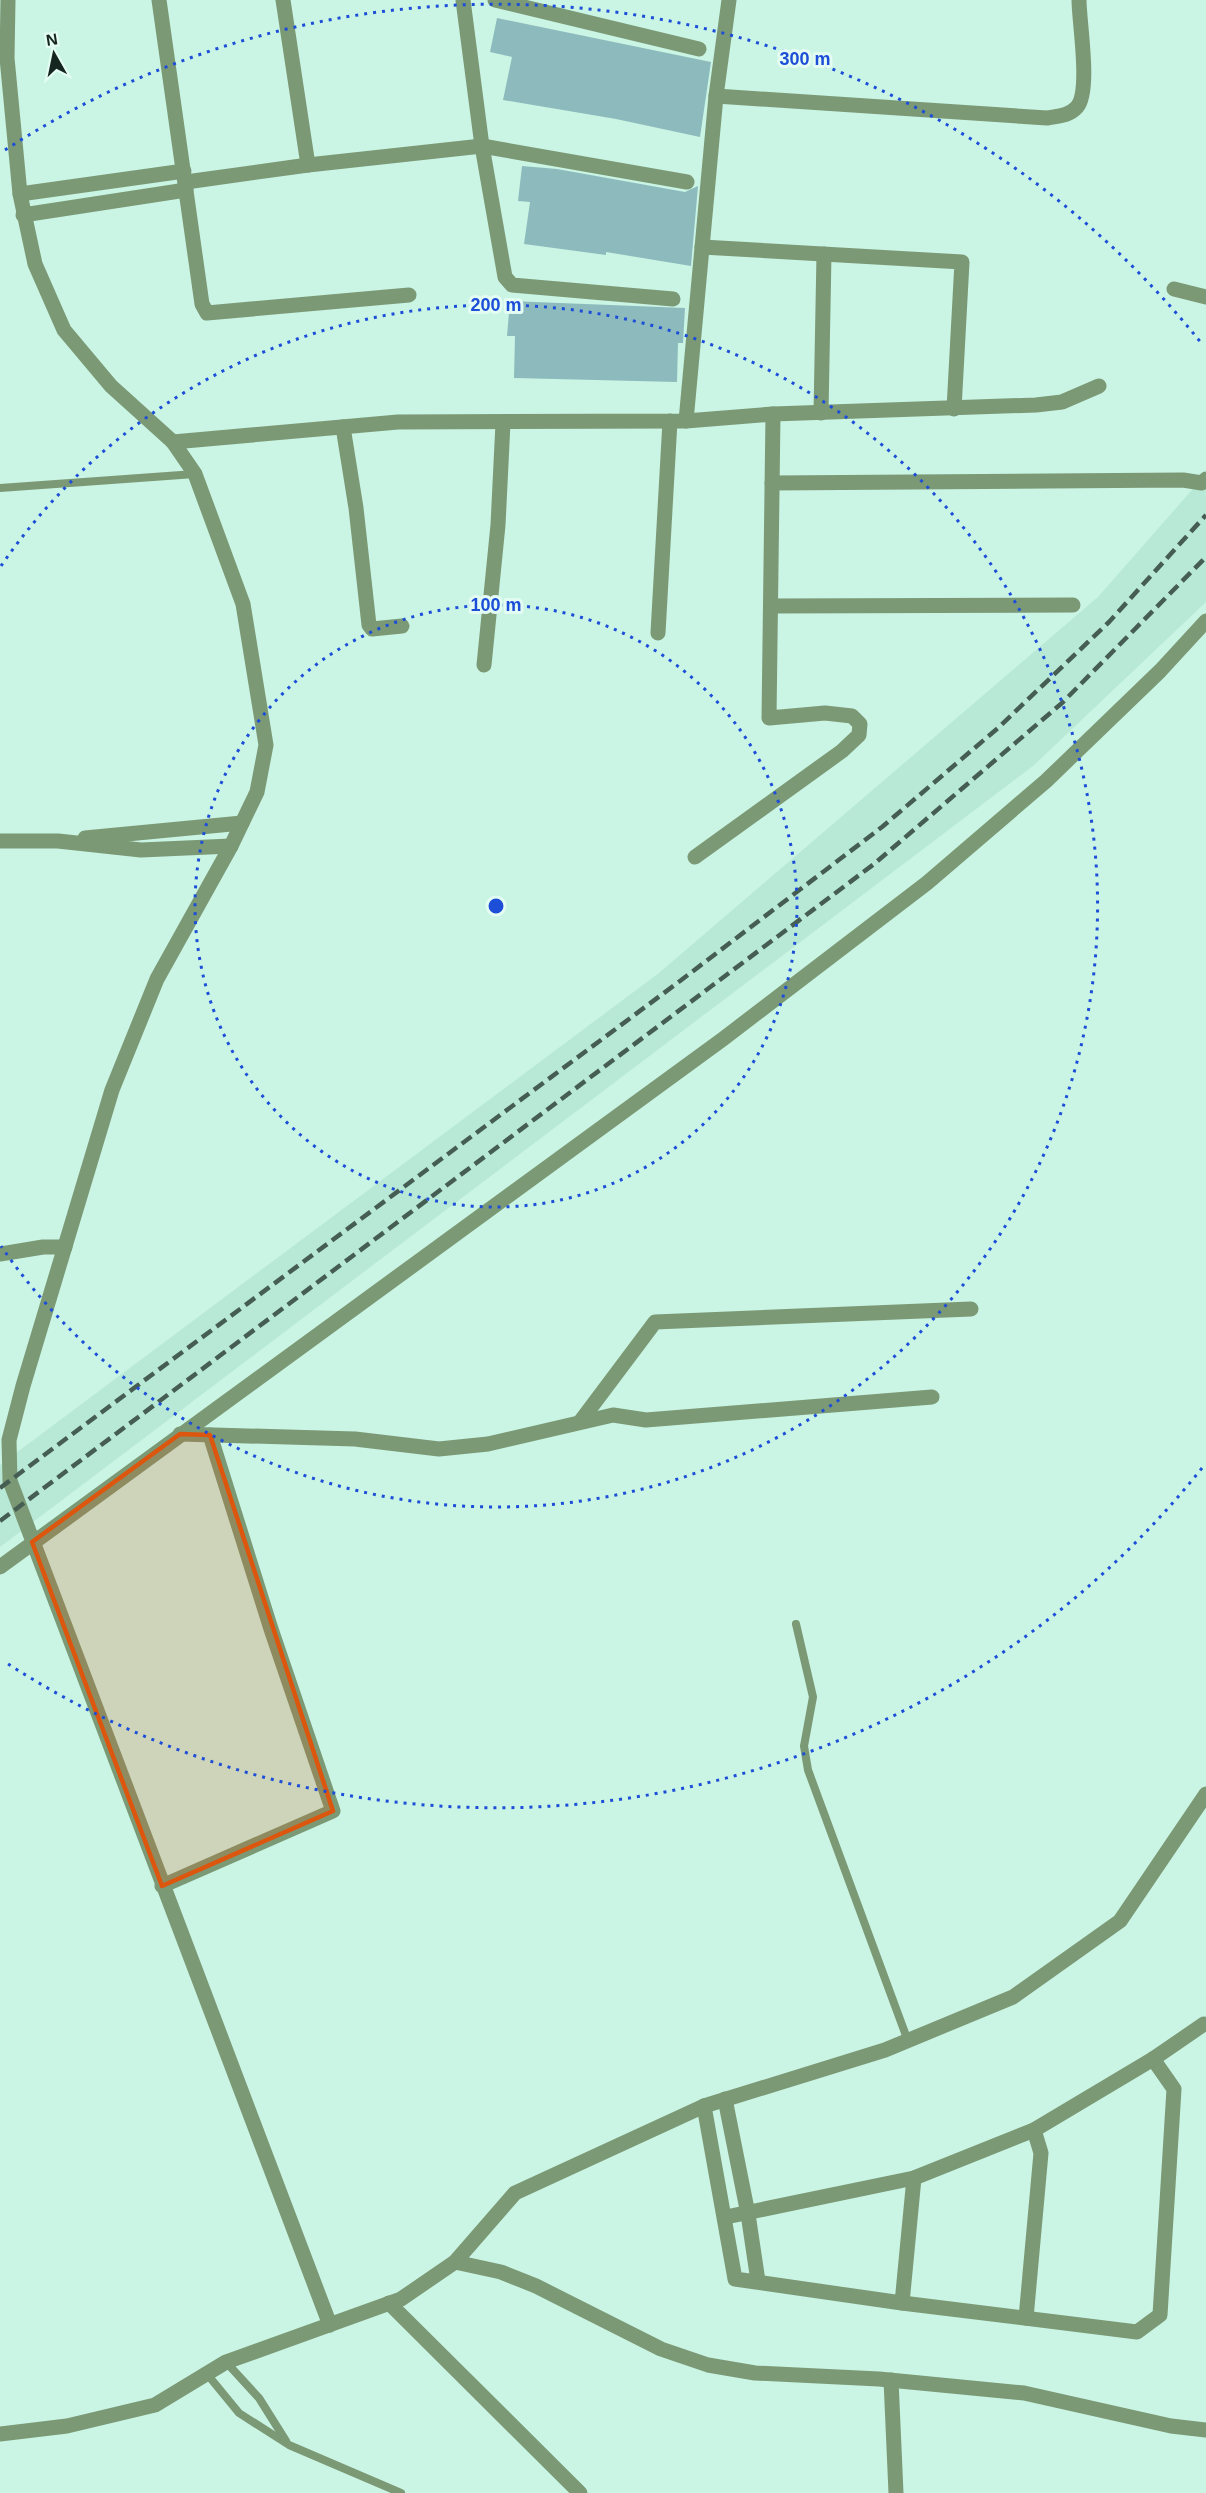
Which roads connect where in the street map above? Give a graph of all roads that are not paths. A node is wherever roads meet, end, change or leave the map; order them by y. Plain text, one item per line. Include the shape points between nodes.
1 (9, 0) edge
2 (159, 0) edge
3 (283, 0) edge
4 (463, 0) edge
5 (495, 0) edge
6 (729, 0) edge
7 (1079, 0) edge
8 (699, 49) dead end
9 (4, 59) edge
10 (716, 96) junction
11 (482, 146) junction
12 (308, 165) junction
13 (185, 181) junction
14 (687, 182) dead end
15 (20, 194) junction
16 (23, 215) junction
17 (702, 247) junction
18 (824, 254) junction
19 (1174, 289) dead end
20 (409, 295) dead end
21 (1206, 297) edge
22 (673, 299) dead end
23 (1099, 386) dead end
24 (954, 409) junction
25 (821, 413) junction
26 (773, 414) junction
27 (678, 421) junction
28 (503, 423) junction
29 (343, 427) junction
30 (173, 442) junction
31 (195, 474) junction
32 (1206, 479) edge
33 (772, 483) junction
34 (0, 488) edge
35 (1073, 605) dead end
36 (771, 606) junction
37 (1206, 621) edge
38 (402, 626) dead end
39 (658, 633) dead end
40 (483, 665) dead end
41 (242, 823) junction
42 (0, 841) edge
43 (58, 842) junction
44 (231, 846) junction
45 (695, 857) dead end
46 (65, 1247) junction
47 (0, 1254) edge
48 (971, 1309) dead end
49 (932, 1397) dead end
50 (580, 1422) junction
51 (180, 1434) junction
52 (210, 1435) junction
53 (5, 1460) edge
54 (32, 1542) junction
55 (0, 1567) edge
56 (796, 1624) dead end
57 (1206, 1794) edge
58 (162, 1886) junction
59 (1204, 2024) dead end
60 (908, 2041) junction
61 (1153, 2059) junction
62 (726, 2099) junction
63 (704, 2106) junction
64 (1034, 2130) junction
65 (914, 2178) junction
66 (748, 2214) junction
67 (726, 2217) junction
68 (455, 2262) junction
69 (758, 2281) junction
70 (389, 2303) junction
71 (902, 2303) junction
72 (1026, 2318) junction
73 (330, 2325) junction
74 (226, 2362) junction
75 (207, 2374) junction
76 (891, 2380) junction
77 (1206, 2430) edge
78 (0, 2434) edge
79 (289, 2445) junction
80 (401, 2493) edge
81 (580, 2493) edge
82 (896, 2493) edge

1 - 9 street
2 - 13 street
3 - 12 street
4 - 11 street
5 - 8 street
6 - 10 street
7 - 10 street via 1084,90 1079,105 1068,114 1047,118
9 - 15 street
10 - 17 street
11 - 12 street
11 - 14 street
11 - 22 street via 505,277 512,285
12 - 13 street
13 - 15 street
13 - 16 street
13 - 20 street via 202,304 207,313
15 - 16 street
16 - 30 street via 35,264 64,330 111,386
17 - 18 street
17 - 27 street
18 - 24 street via 962,262
18 - 25 street
19 - 21 street
23 - 24 street via 1062,402
24 - 25 street
25 - 26 street
26 - 27 street
26 - 33 street
27 - 28 street
27 - 39 street
28 - 29 street via 398,422
28 - 40 street via 498,525
29 - 30 street
29 - 38 street via 369,625 372,629
30 - 31 street
31 - 34 lane
31 - 41 street via 243,604 261,701 266,745 257,792
32 - 33 street via 1202,483
33 - 36 street
35 - 36 street
36 - 45 street via 769,718 825,713 852,716 860,724 859,735
37 - 51 street via 1046,781 927,883 723,1039
41 - 43 street
41 - 44 street
42 - 43 street
43 - 44 street via 141,850
44 - 46 street via 157,979 112,1090
46 - 47 street
46 - 53 street
48 - 50 street via 655,1322
49 - 50 street via 646,1420 613,1415
50 - 52 street via 488,1444 439,1449 355,1439
51 - 52 street
51 - 54 street
52 - 58 street via 333,1811
53 - 54 street
54 - 55 street
54 - 58 street
56 - 60 lane via 813,1697 804,1746 808,1770
57 - 60 street via 1120,1921 1013,1997
58 - 73 street
59 - 61 street
60 - 62 street
61 - 64 street
61 - 72 street via 1174,2088 1160,2315 1137,2332
62 - 63 street
62 - 66 street
63 - 67 street
63 - 68 street via 515,2193
64 - 65 street
64 - 72 street via 1041,2153
65 - 66 street
65 - 71 street
66 - 67 street
66 - 69 street
67 - 69 street via 735,2278
68 - 70 street
68 - 76 street via 501,2272 536,2286 661,2349 708,2365 755,2373
69 - 71 street
70 - 73 street
70 - 81 street
71 - 72 street
73 - 74 street
74 - 75 street
74 - 79 lane via 259,2398
75 - 78 street via 155,2405 67,2426
75 - 79 lane via 239,2413
76 - 77 street via 1024,2393 1171,2426
76 - 82 street
79 - 80 lane

